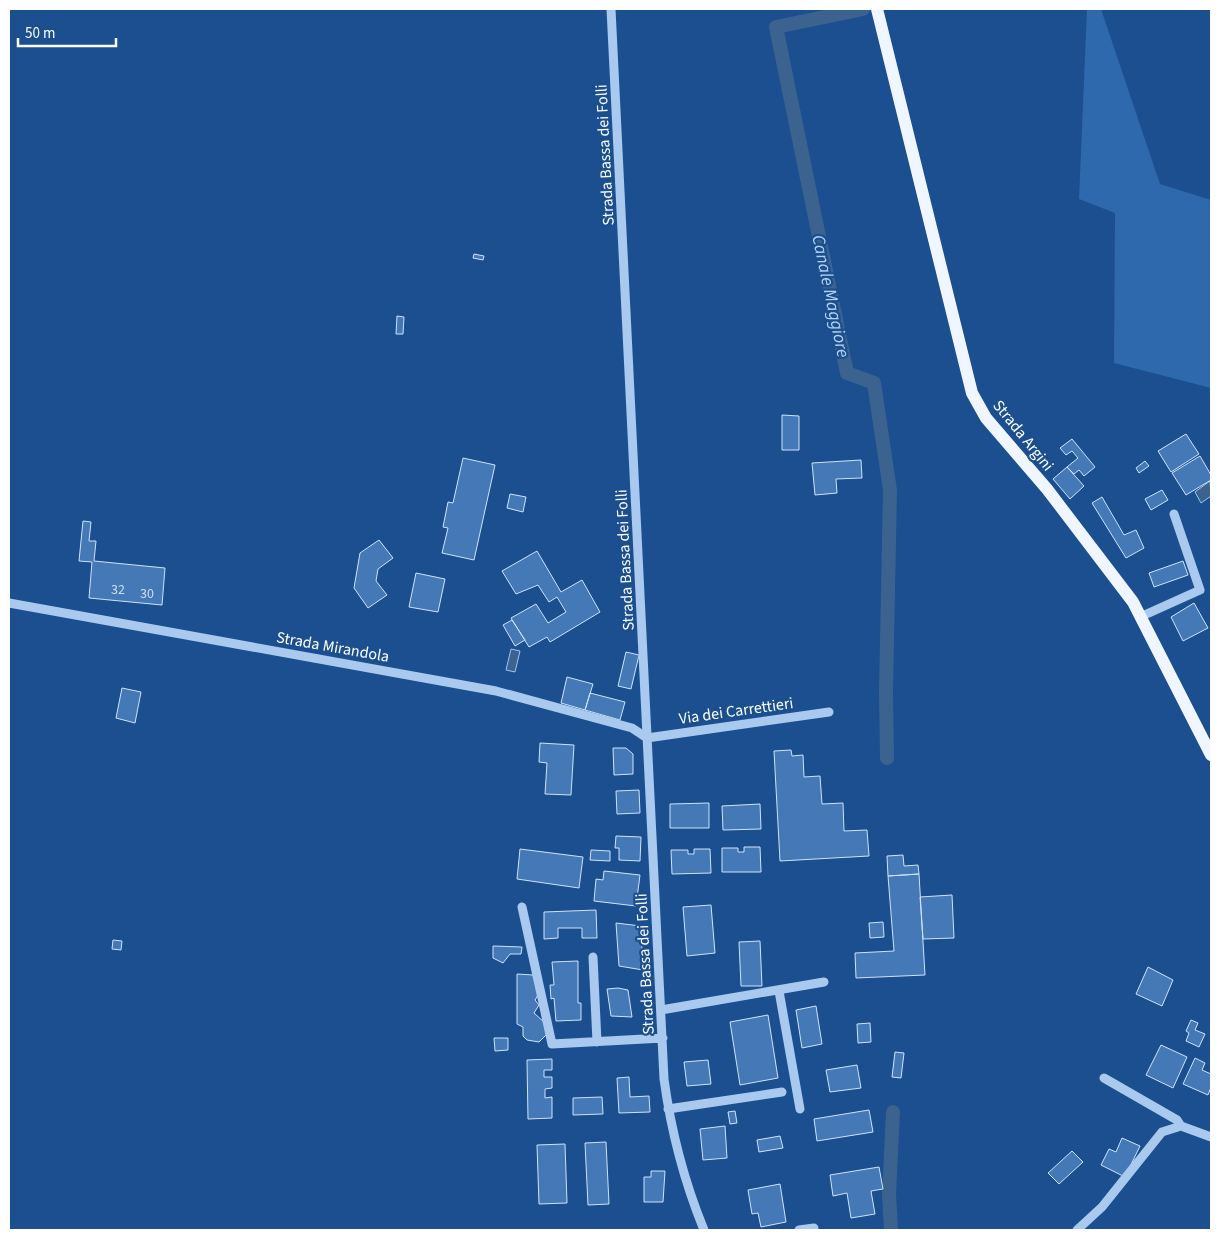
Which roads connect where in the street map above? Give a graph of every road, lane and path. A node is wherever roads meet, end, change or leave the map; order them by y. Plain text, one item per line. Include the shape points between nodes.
1 (611, 9) edge
2 (876, 9) edge
3 (1174, 514) dead end
4 (9, 603) edge
5 (1140, 617) junction
6 (829, 712) dead end
7 (647, 738) junction
8 (1211, 755) edge
9 (522, 907) dead end
10 (593, 957) dead end
11 (824, 982) dead end
12 (779, 991) junction
13 (661, 1010) junction
14 (663, 1038) junction
15 (597, 1042) junction
16 (1104, 1078) dead end
17 (782, 1092) dead end
18 (668, 1109) junction
19 (800, 1109) dead end
20 (1182, 1126) junction
21 (1211, 1137) edge
22 (814, 1228) dead end
23 (704, 1230) edge
24 (799, 1230) edge
25 (1077, 1230) edge

1 - 7 street, Strada Bassa dei Folli
2 - 5 main road, Strada Argini via 972,393 986,418 1047,490 1133,602
3 - 5 street via 1200,590
4 - 7 street, Strada Mirandola via 496,692 632,728
5 - 8 main road, Strada Argini
6 - 7 street, Via dei Carrettieri
7 - 13 street, Strada Bassa dei Folli
9 - 15 street via 552,1044
10 - 15 street
11 - 12 street
12 - 13 street
12 - 19 street
13 - 14 street, Strada Bassa dei Folli
14 - 15 street
14 - 18 street, Strada Bassa dei Folli
16 - 20 street
17 - 18 street
18 - 23 street, Strada Bassa dei Folli via 683,1170
20 - 21 street
20 - 25 street via 1162,1132 1102,1207
22 - 24 street

